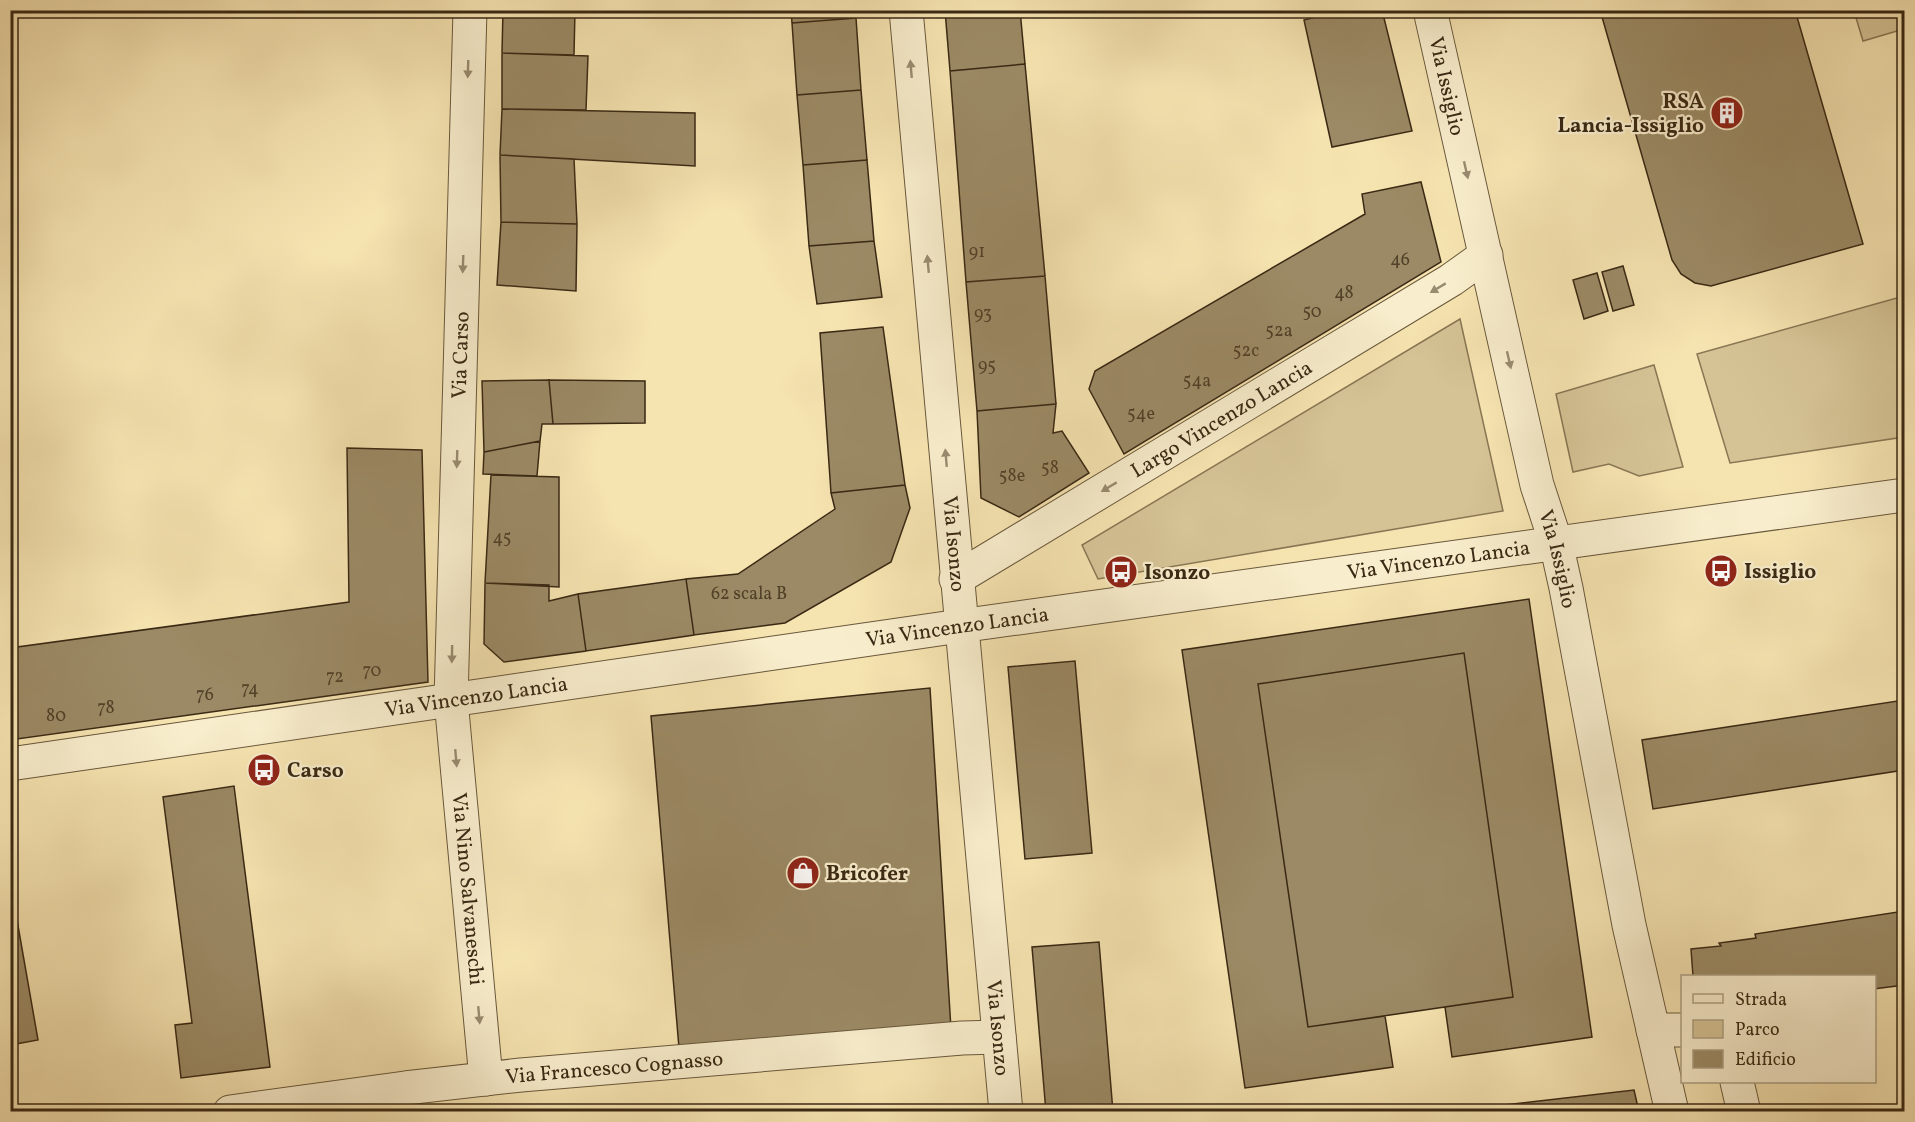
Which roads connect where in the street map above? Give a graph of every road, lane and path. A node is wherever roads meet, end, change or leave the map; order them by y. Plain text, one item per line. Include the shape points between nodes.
1 (470, 10) edge
2 (906, 10) edge
3 (1430, 10) edge
4 (1486, 255) junction
5 (1905, 495) edge
6 (1556, 543) junction
7 (957, 579) junction
8 (960, 626) junction
9 (451, 700) junction
10 (10, 764) edge
11 (1668, 1030) edge
12 (999, 1037) junction
13 (486, 1079) junction
14 (1737, 1083) edge
15 (406, 1100) edge
16 (230, 1112) edge
17 (1006, 1112) edge
18 (1672, 1112) edge
19 (1744, 1112) edge

1 -> 9 street, Via Carso
7 -> 2 street, Via Isonzo
3 -> 4 street, Via Issiglio
4 -> 6 street, Via Issiglio via 1537,485
4 -> 7 street, Largo Vincenzo Lancia via 1451,280
5 - 6 street, Via Vincenzo Lancia
6 - 8 street, Via Vincenzo Lancia
6 - 11 street, Via Issiglio via 1629,925
7 - 8 street, Via Isonzo
8 - 9 street, Via Vincenzo Lancia
8 - 12 street, Via Isonzo
9 - 10 street, Via Vincenzo Lancia
9 -> 13 street, Via Nino Salvaneschi
11 - 18 street, Via Issiglio
12 - 13 street, Via Francesco Cognasso
12 - 17 street, Via Isonzo
13 - 15 street, Via Francesco Cognasso
14 - 19 street
15 - 16 street, Via Francesco Cognasso

